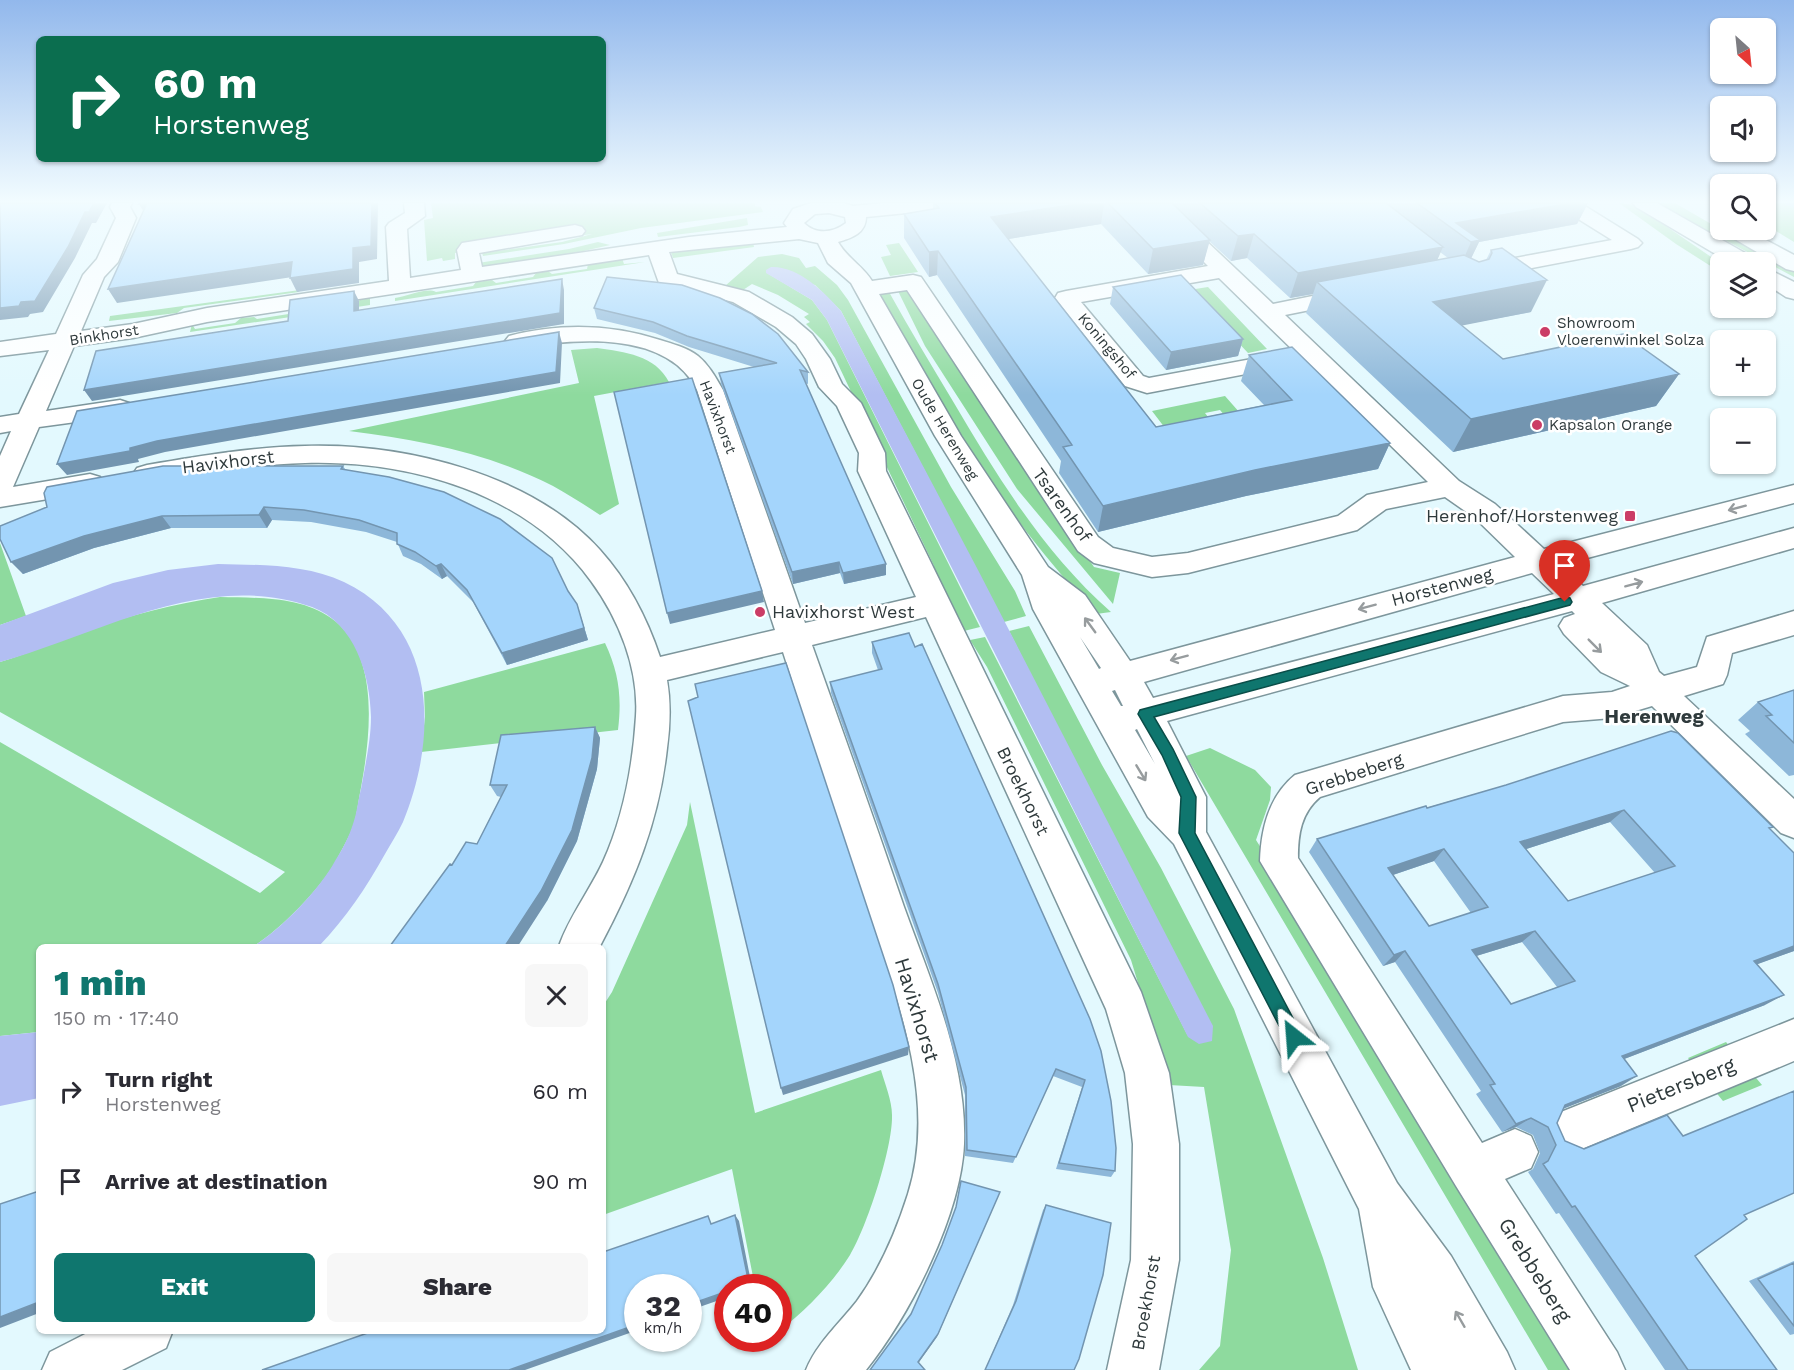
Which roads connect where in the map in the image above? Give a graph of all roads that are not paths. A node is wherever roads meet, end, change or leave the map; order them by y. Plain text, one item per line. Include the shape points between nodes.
1 (102, 267) edge
2 (399, 267) edge
3 (471, 267) edge
4 (533, 267) edge
5 (663, 267) edge
6 (845, 267) edge
7 (1222, 267) edge
8 (1519, 267) edge
9 (1225, 270) junction
10 (473, 276) junction
11 (1463, 279) edge
12 (1776, 281) edge
13 (862, 284) junction
14 (400, 287) junction
15 (1372, 291) edge
16 (1794, 292) edge
17 (1267, 312) junction
18 (68, 334) junction
19 (0, 338) edge
20 (488, 346) edge
21 (0, 349) edge
22 (1311, 354) junction
23 (147, 403) edge
24 (15, 424) edge
25 (0, 486) edge
26 (1449, 487) junction
27 (1794, 494) edge
28 (0, 498) edge
29 (1794, 538) edge
30 (1526, 564) junction
31 (1037, 574) junction
32 (1565, 602) junction
33 (934, 604) junction
34 (1794, 622) edge
35 (795, 637) junction
36 (648, 672) junction
37 (1122, 674) junction
38 (1091, 684) junction
39 (1652, 686) junction
40 (1129, 718) junction
41 (1794, 822) edge
42 (580, 944) edge
43 (1794, 1040) edge
44 (1568, 1132) dead end
45 (1515, 1152) dead end
46 (1472, 1170) junction
47 (1380, 1200) junction
48 (140, 1334) edge
49 (68, 1370) edge
50 (832, 1370) edge
51 (1134, 1370) edge
52 (1438, 1370) edge
53 (1489, 1370) edge
54 (1599, 1370) edge

1 - 18 street via 94,275
2 - 14 street
3 - 10 street
4 - 10 street, Binkhorst
5 - 33 street, Broekhorst via 667,278 751,302 804,339 831,387 848,404 872,453 872,471
6 - 13 street, Oude Herenweg
7 - 9 street
8 - 11 street
9 - 17 street
9 - 22 street, Koningshof via 1066,298 1134,381 1147,386
10 - 14 street, Binkhorst
12 - 16 street
13 - 26 street, Tsarenhof via 913,282 1074,525 1088,544 1104,556 1152,567 1188,563 1347,524 1377,502
13 - 31 street, Oude Herenweg via 948,436
14 - 18 street, Binkhorst via 207,315 134,331
15 - 17 street
17 - 22 street
18 - 19 street, Binkhorst
18 - 21 street, Binkhorst
18 - 24 street
20 - 35 street, Havixhorst via 570,332 603,333 649,344 690,361 710,390
22 - 26 street
23 - 24 street
24 - 25 street
26 - 30 street via 1464,517
27 -> 30 street, Horstenweg
28 - 36 street, Havixhorst via 235,459 281,456 358,456 436,470 478,483 534,510 568,534 626,607
32 -> 29 street
30 - 32 street
30 -> 37 street, Horstenweg
37 -> 31 street, Oude Herenweg via 1074,603
31 - 38 street, Oude Herenweg via 1048,609
32 - 39 street via 1612,663
32 - 40 street
33 - 35 street
33 - 51 street, Broekhorst via 1126,1006 1147,1073 1156,1144 1155,1260
34 - 39 street, Grebbeberg via 1718,645 1711,675
35 - 36 street
35 - 50 street, Havixhorst via 923,1019 938,1079 941,1120 939,1164 889,1297
36 - 42 street, Havixhorst via 653,696 651,738 640,801 625,855
37 - 38 street, Horstenweg
37 - 40 street, Oude Herenweg
38 - 40 street, Oude Herenweg
39 - 41 street
39 - 46 street, Grebbeberg via 1612,705 1563,709 1308,786 1297,793 1279,832 1279,861
40 - 47 street via 1161,806 1187,833
43 - 44 street, Pietersberg
45 - 46 street
46 - 54 street, Grebbeberg
47 - 52 street via 1398,1287
53 -> 47 street via 1434,1273
48 - 49 street

